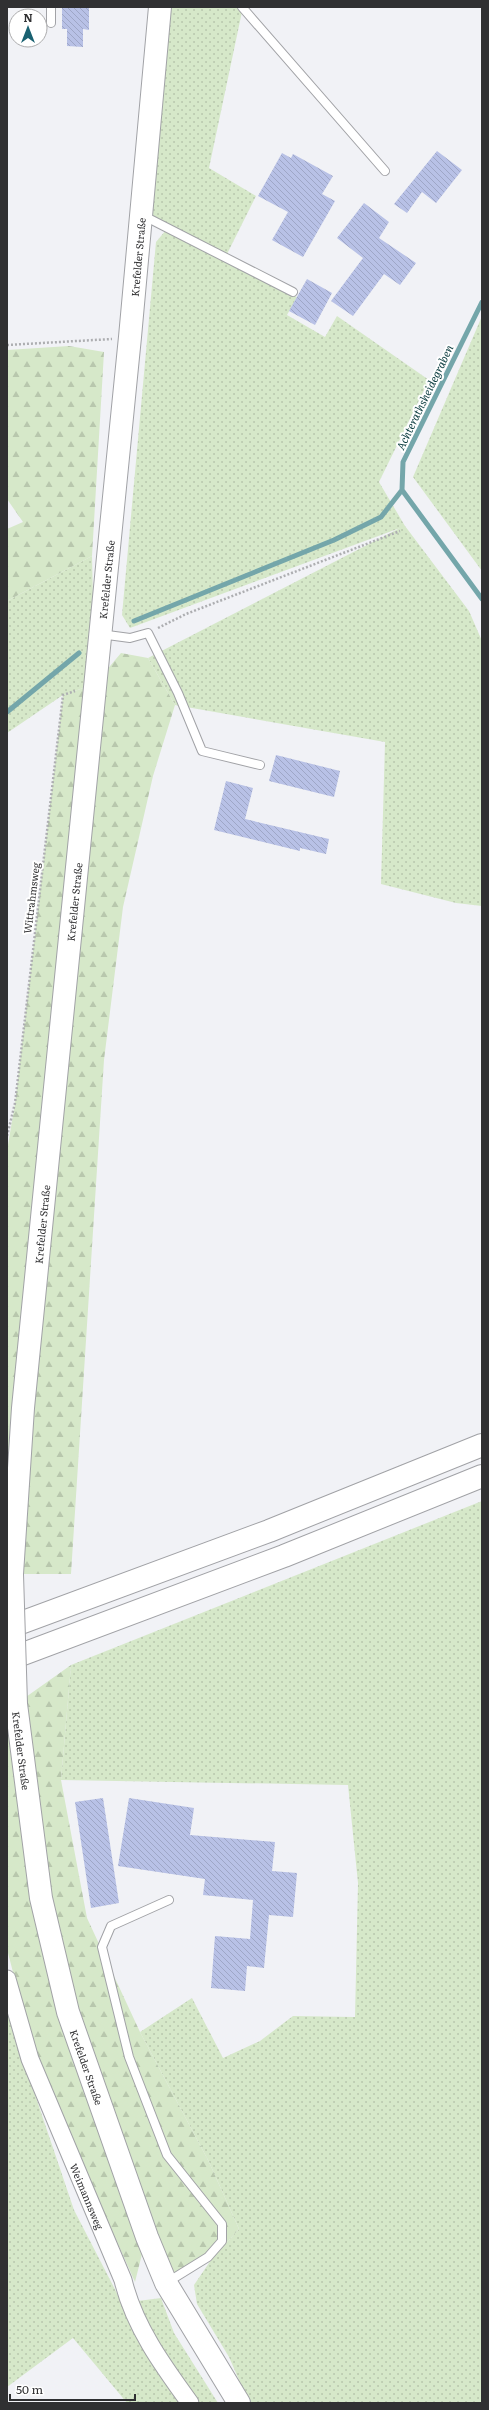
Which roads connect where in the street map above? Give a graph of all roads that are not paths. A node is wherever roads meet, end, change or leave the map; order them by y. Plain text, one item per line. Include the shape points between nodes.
1 (51, 7) edge
2 (160, 7) edge
3 (242, 7) edge
4 (51, 23) dead end
5 (385, 171) dead end
6 (140, 214) junction
7 (293, 292) dead end
8 (100, 634) junction
9 (260, 765) dead end
10 (482, 1445) edge
11 (482, 1476) edge
12 (7, 1628) edge
13 (7, 1660) edge
14 (169, 1900) dead end
15 (7, 1979) edge
16 (166, 2283) junction
17 (190, 2403) edge
18 (239, 2403) edge

1 - 4 lane
2 - 6 main road, Krefelder Straße
3 - 5 lane
6 - 7 lane
6 - 8 main road, Krefelder Straße
8 - 9 lane via 130,638 148,632 178,693 202,751
8 - 16 main road, Krefelder Straße, bridge via 23,1408 12,1574 16,1704 41,1898 68,2012 147,2237
10 - 12 main road via 269,1531
11 - 13 main road via 284,1556
14 - 16 lane via 111,1926 102,1947 128,2057 167,2155 222,2224 222,2241 208,2257
15 - 17 street, Weimannsweg via 30,2058 124,2280 128,2301 143,2331
16 - 18 main road, Krefelder Straße

